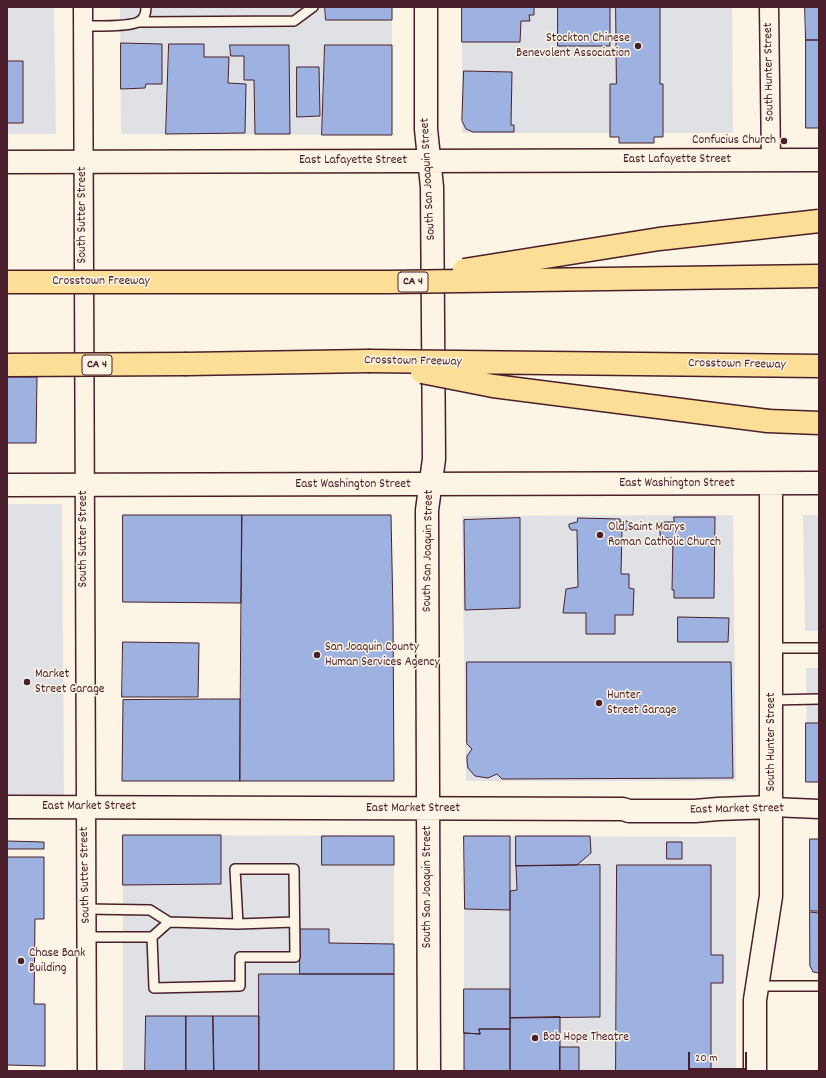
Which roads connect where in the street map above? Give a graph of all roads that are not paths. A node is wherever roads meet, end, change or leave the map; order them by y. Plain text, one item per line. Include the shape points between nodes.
1 (83, 7) edge
2 (146, 7) edge
3 (313, 7) edge
4 (426, 7) edge
5 (769, 7) edge
6 (140, 22) junction
7 (83, 26) junction
8 (429, 160) junction
9 (771, 160) junction
10 (819, 160) edge
11 (7, 162) edge
12 (83, 162) junction
13 (819, 221) edge
14 (819, 276) edge
15 (7, 282) edge
16 (390, 282) junction
17 (368, 361) junction
18 (7, 365) edge
19 (819, 366) edge
20 (819, 423) edge
21 (819, 483) edge
22 (771, 484) junction
23 (7, 485) edge
24 (84, 485) junction
25 (431, 485) junction
26 (771, 648) junction
27 (819, 648) edge
28 (819, 699) edge
29 (771, 700) junction
30 (7, 807) edge
31 (86, 807) junction
32 (772, 807) junction
33 (428, 809) junction
34 (819, 809) edge
35 (86, 909) junction
36 (169, 922) junction
37 (294, 922) junction
38 (238, 924) junction
39 (88, 937) junction
40 (152, 937) junction
41 (758, 986) junction
42 (819, 986) edge
43 (87, 1071) edge
44 (429, 1071) edge
45 (755, 1071) edge

1 - 7 street, South Sutter Street
2 - 6 lane via 146,14
3 - 6 lane via 294,21
4 - 8 street, South San Joaquin Street via 426,129
5 - 9 street, South Hunter Street
6 - 7 lane
7 - 12 street, South Sutter Street
8 - 9 street, East Lafayette Street
8 - 12 street, East Lafayette Street
8 - 25 street, South San Joaquin Street via 432,187 434,451
9 - 10 street, East Lafayette Street
11 - 12 street, East Lafayette Street
12 - 24 street, South Sutter Street
13 - 16 highway, bridge via 659,238
14 - 16 highway, Crosstown Freeway / CA 4, bridge
15 - 16 highway, Crosstown Freeway / CA 4, bridge
17 - 18 highway, Crosstown Freeway / CA 4, bridge
17 - 19 highway, Crosstown Freeway / CA 4, bridge
17 - 20 highway, bridge via 492,386 768,421
21 - 22 street, East Washington Street
22 - 25 street, East Washington Street
22 - 26 street, South Hunter Street
23 - 24 street, East Washington Street
24 - 25 street, East Washington Street
24 - 31 street, South Sutter Street
25 - 33 street, South San Joaquin Street via 427,510
26 - 27 lane
26 - 29 street, South Hunter Street
28 - 29 lane
29 - 32 street, South Hunter Street
30 - 31 street, East Market Street
31 - 33 street, East Market Street
31 - 35 street, South Sutter Street
32 - 33 street, East Market Street via 695,811
32 - 34 street, East Market Street
32 - 41 street, South Hunter Street via 771,896
33 - 44 street, South San Joaquin Street
35 - 36 lane via 150,910
35 - 39 street, South Sutter Street
36 - 38 lane
36 - 40 lane
37 - 38 lane
37 - 38 lane via 294,869 234,869
37 - 40 lane via 295,957 240,957 240,986 154,988
39 - 40 lane
39 - 43 street, South Sutter Street
41 - 42 lane
41 - 45 street, South Hunter Street via 755,1000

